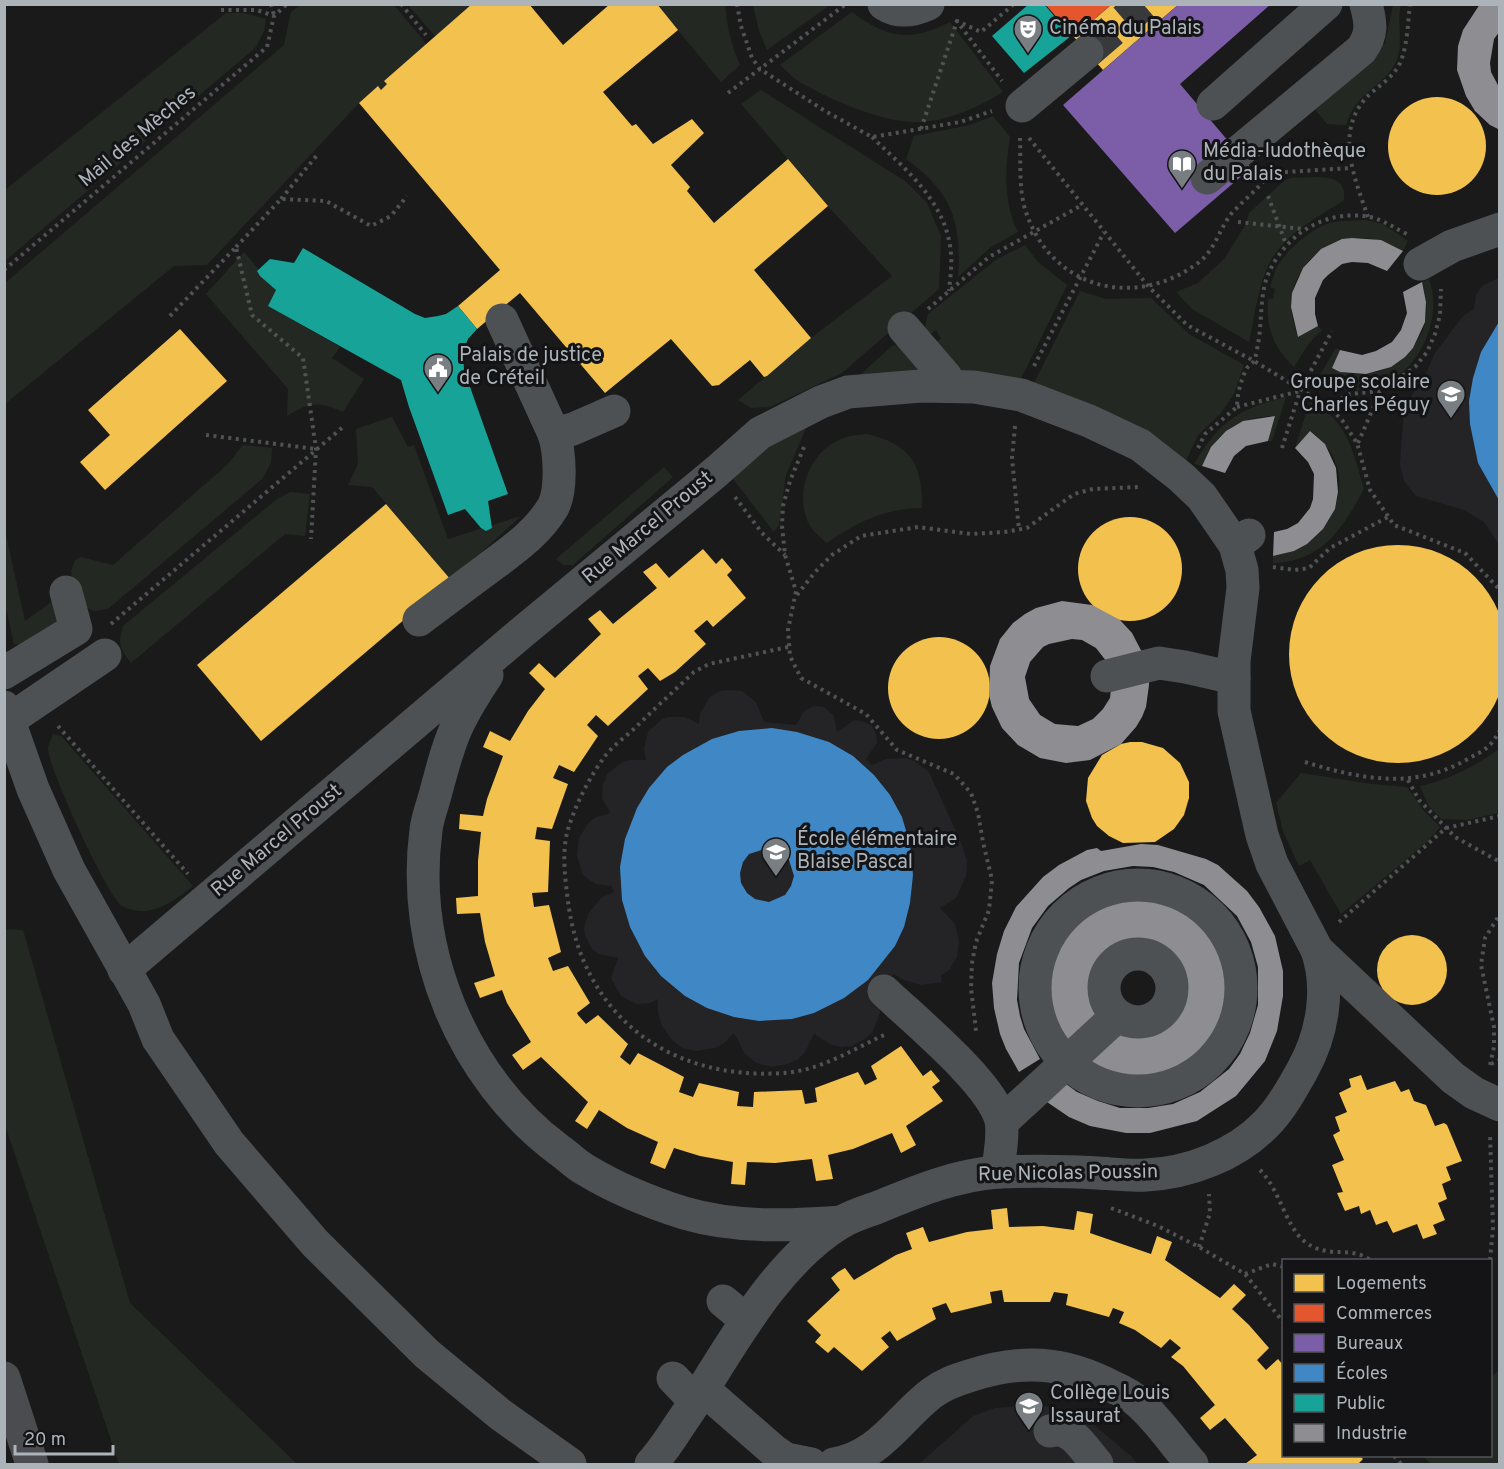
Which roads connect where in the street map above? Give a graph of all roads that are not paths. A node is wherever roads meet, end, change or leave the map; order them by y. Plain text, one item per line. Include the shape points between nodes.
1 (884, 4) edge
2 (1326, 4) edge
3 (1366, 4) edge
4 (940, 9) edge
5 (1087, 52) tunnel mouth
6 (1213, 104) dead end
7 (1021, 117) road end
8 (1207, 177) dead end
9 (1500, 229) edge
10 (1424, 261) road end
11 (502, 320) dead end
12 (904, 328) dead end
13 (947, 386) junction
14 (614, 411) dead end
15 (554, 434) junction
16 (66, 592) dead end
17 (419, 620) dead end
18 (520, 634) junction
19 (107, 640) road end
20 (4, 673) edge
21 (1107, 676) dead end
22 (1234, 678) junction
23 (7, 713) edge
24 (1317, 950) junction
25 (124, 970) junction
26 (884, 991) dead end
27 (1117, 1016) dead end
28 (1066, 1062) junction
29 (1495, 1116) edge
30 (1002, 1122) junction
31 (998, 1172) junction
32 (842, 1222) junction
33 (4, 1378) edge
34 (673, 1378) dead end
35 (699, 1395) junction
36 (1050, 1431) dead end
37 (32, 1464) edge
38 (570, 1464) edge
39 (651, 1464) edge
40 (811, 1464) edge
41 (834, 1464) edge
42 (1097, 1464) edge
43 (1192, 1464) edge

1 - 4 street via 902,10
2 - 6 street
3 - 8 street via 1371,29 1361,50
5 - 7 street
9 - 10 street
11 - 15 street
12 - 13 street via 945,377
13 - 18 street, Rue Marcel Proust via 848,392 760,433
13 - 22 street, Rue Marcel Proust via 1021,395 1089,421 1140,445 1202,497 1242,540 1243,588
14 - 15 street
15 - 17 street via 559,449 559,477 554,504 538,528
16 - 20 street via 76,629
18 - 25 street, Rue Marcel Proust
18 - 32 street via 487,674 459,722 426,829 423,886 429,941 444,995 468,1047 499,1093 538,1134 583,1169 633,1195 686,1213 741,1223 783,1226
19 - 23 street
21 - 22 street via 1159,663
22 - 24 street via 1234,711 1262,835 1272,864
23 - 25 street via 33,789 69,870
24 - 29 street
24 - 31 street, Rue Nicolas Poussin via 1325,981 1318,1036 1294,1085 1267,1124 1237,1147 1206,1162 1145,1175
25 - 38 street via 158,1039 229,1143 315,1243 427,1354 501,1415
26 - 30 street via 981,1086
27 - 28 street
28 - 28 street via 1042,1028 1035,982 1047,938 1061,920 1098,892 1121,886 1167,889 1207,911 1234,949 1242,994 1238,1017 1215,1057 1178,1084 1132,1091 1088,1079
28 - 30 street
30 - 31 street
31 - 32 street, Rue Nicolas Poussin via 945,1182
32 - 35 street, Rue Nicolas Poussin via 735,1310
33 - 37 highway
34 - 35 street
35 - 39 street, Rue Nicolas Poussin
35 - 40 street via 786,1459
36 - 42 street via 1061,1429 1071,1433
41 - 43 street via 860,1457 873,1448 947,1384 1001,1367 1029,1364 1084,1373 1124,1392 1138,1402

